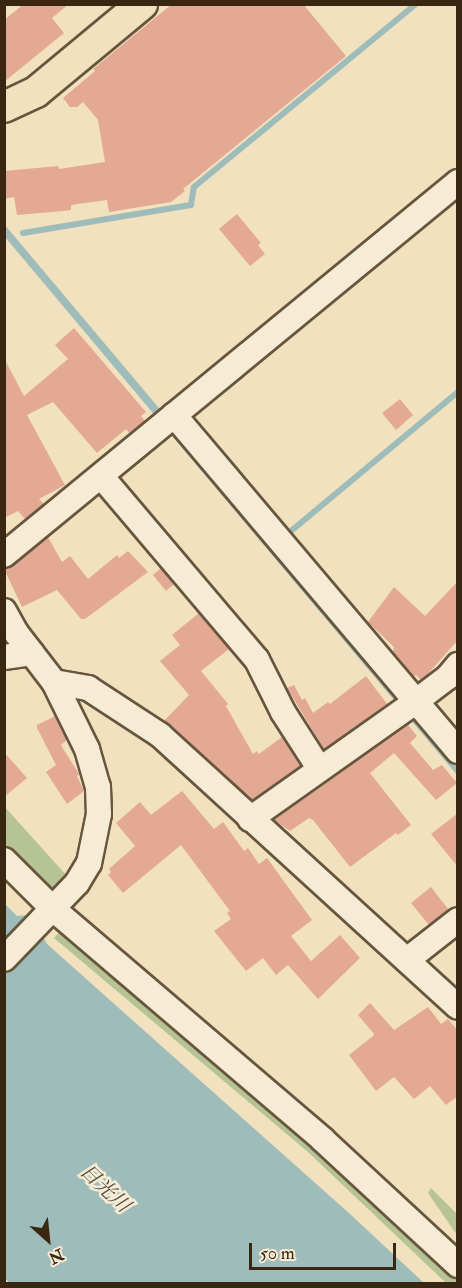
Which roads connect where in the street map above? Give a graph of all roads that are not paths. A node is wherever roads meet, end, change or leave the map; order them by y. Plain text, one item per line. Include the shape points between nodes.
1 (142, 4) edge
2 (4, 107) edge
3 (458, 182) edge
4 (168, 420) junction
5 (101, 476) junction
6 (4, 555) edge
7 (4, 611) edge
8 (32, 653) junction
9 (4, 657) edge
10 (458, 664) edge
11 (54, 682) junction
12 (409, 706) junction
13 (458, 751) edge
14 (319, 768) junction
15 (250, 819) junction
16 (4, 860) edge
17 (50, 912) junction
18 (458, 920) edge
19 (4, 959) edge
20 (407, 960) junction
21 (458, 1007) edge
22 (458, 1265) edge

1 - 2 main road via 36,92
3 - 4 street
4 - 5 street
4 - 12 street
5 - 6 street
5 - 14 street via 257,660 283,712
7 - 8 street
8 - 9 street
8 - 11 street
10 - 12 street via 448,677
11 - 15 street via 88,688 160,735
11 - 17 street via 94,768 99,814 89,863 77,883
12 - 13 street
12 - 14 street
14 - 15 street
15 - 20 street
16 - 17 street
17 - 19 street
17 - 22 street via 322,1140
18 - 20 street
20 - 21 street

